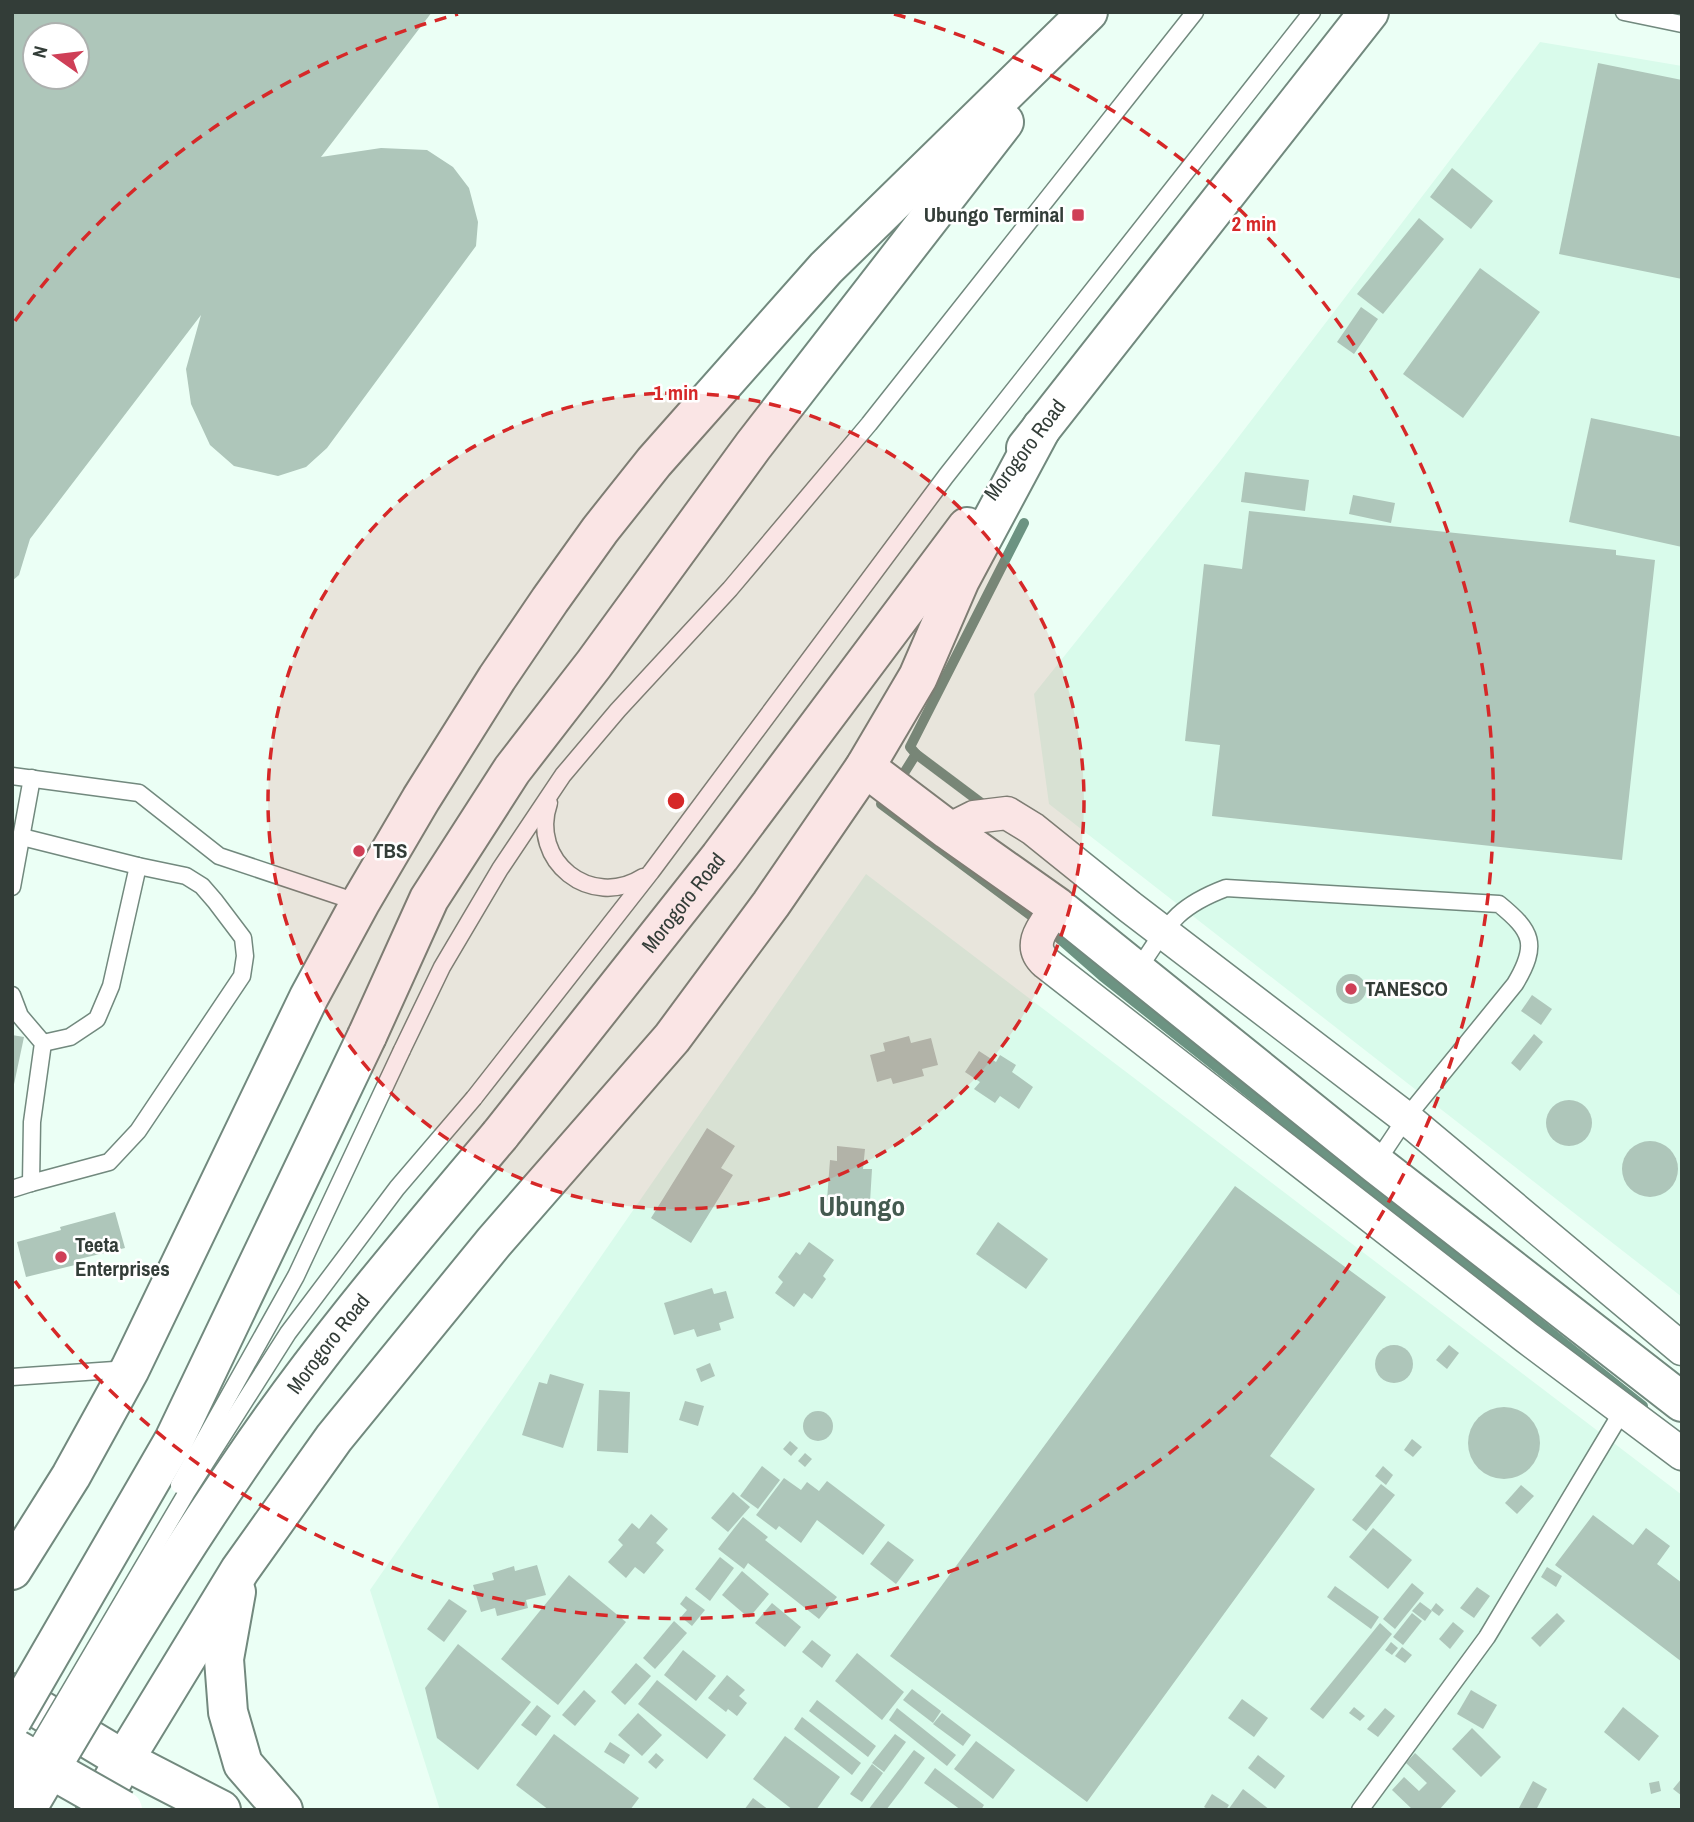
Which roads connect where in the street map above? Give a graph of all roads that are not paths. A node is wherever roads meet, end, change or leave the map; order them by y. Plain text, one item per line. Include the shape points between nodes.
1 (1089, 12) edge
2 (1195, 12) edge
3 (1312, 12) edge
4 (1368, 12) edge
5 (1624, 12) edge
6 (1682, 24) edge
7 (1042, 427) junction
8 (865, 767) junction
9 (563, 775) junction
10 (12, 776) edge
11 (32, 778) junction
12 (948, 830) junction
13 (22, 837) junction
14 (138, 866) junction
15 (651, 872) junction
16 (12, 887) edge
17 (360, 904) junction
18 (1057, 907) junction
19 (1163, 931) junction
20 (1138, 971) junction
21 (12, 995) edge
22 (43, 1043) junction
23 (1406, 1118) junction
24 (1376, 1164) junction
25 (31, 1183) junction
26 (12, 1189) edge
27 (1682, 1349) edge
28 (130, 1369) junction
29 (12, 1377) edge
30 (1682, 1402) edge
31 (1623, 1410) junction
32 (1682, 1454) edge
33 (71, 1476) junction
34 (12, 1535) edge
35 (12, 1570) edge
36 (240, 1570) junction
37 (12, 1693) edge
38 (12, 1720) edge
39 (21, 1759) edge
40 (124, 1760) junction
41 (12, 1788) edge
42 (26, 1810) edge
43 (96, 1810) edge
44 (123, 1810) edge
45 (221, 1810) edge
46 (283, 1810) edge
47 (1360, 1810) edge

1 - 17 main road via 826,268 654,462 600,530 497,678
1 - 38 main road, bridge via 753,446 512,771 429,899 174,1440
2 - 9 lane via 869,424 730,589
3 - 15 lane, Morogoro Road via 946,476
4 - 7 main road, Morogoro Road
5 - 6 lane
7 - 8 main road via 960,580 918,677
7 - 42 main road, Morogoro Road, bridge via 720,857 340,1328 239,1466 149,1602
8 - 12 main road
8 - 36 main road via 672,1038 390,1367
9 - 15 lane via 545,815 545,838 568,875 587,886 609,889 631,885
9 - 39 lane, bridge via 442,967 296,1276
10 - 11 lane
11 - 13 lane
11 - 17 lane via 139,793 219,856
12 - 18 main road
12 - 19 street via 974,817 1007,813
13 - 14 lane
13 - 16 lane
14 - 22 lane via 111,986 97,1019 71,1037
14 - 25 lane via 186,876 202,886 243,938 242,976 138,1131 109,1162
15 - 41 lane, Morogoro Road, bridge via 474,1098 397,1188 288,1333 187,1492
17 - 28 main road via 309,997
18 - 20 main road
18 - 31 street via 1037,937 1037,951 1046,963
19 - 20 lane
19 - 23 street
19 - 23 lane via 1186,906 1226,888 1499,904 1528,933 1524,968
20 - 24 main road
21 - 22 lane via 20,1016
22 - 25 lane via 32,1122
23 - 24 lane
23 - 27 street
24 - 30 main road
25 - 26 lane
28 - 29 lane
28 - 33 main road
31 - 32 street
31 - 47 lane via 1487,1637
33 - 34 main road via 47,1506
33 - 35 main road
36 - 40 main road
36 - 46 main road via 224,1659 228,1712 243,1764
37 - 40 main road
39 - 44 main road, bridge
40 - 43 main road
40 - 45 main road

